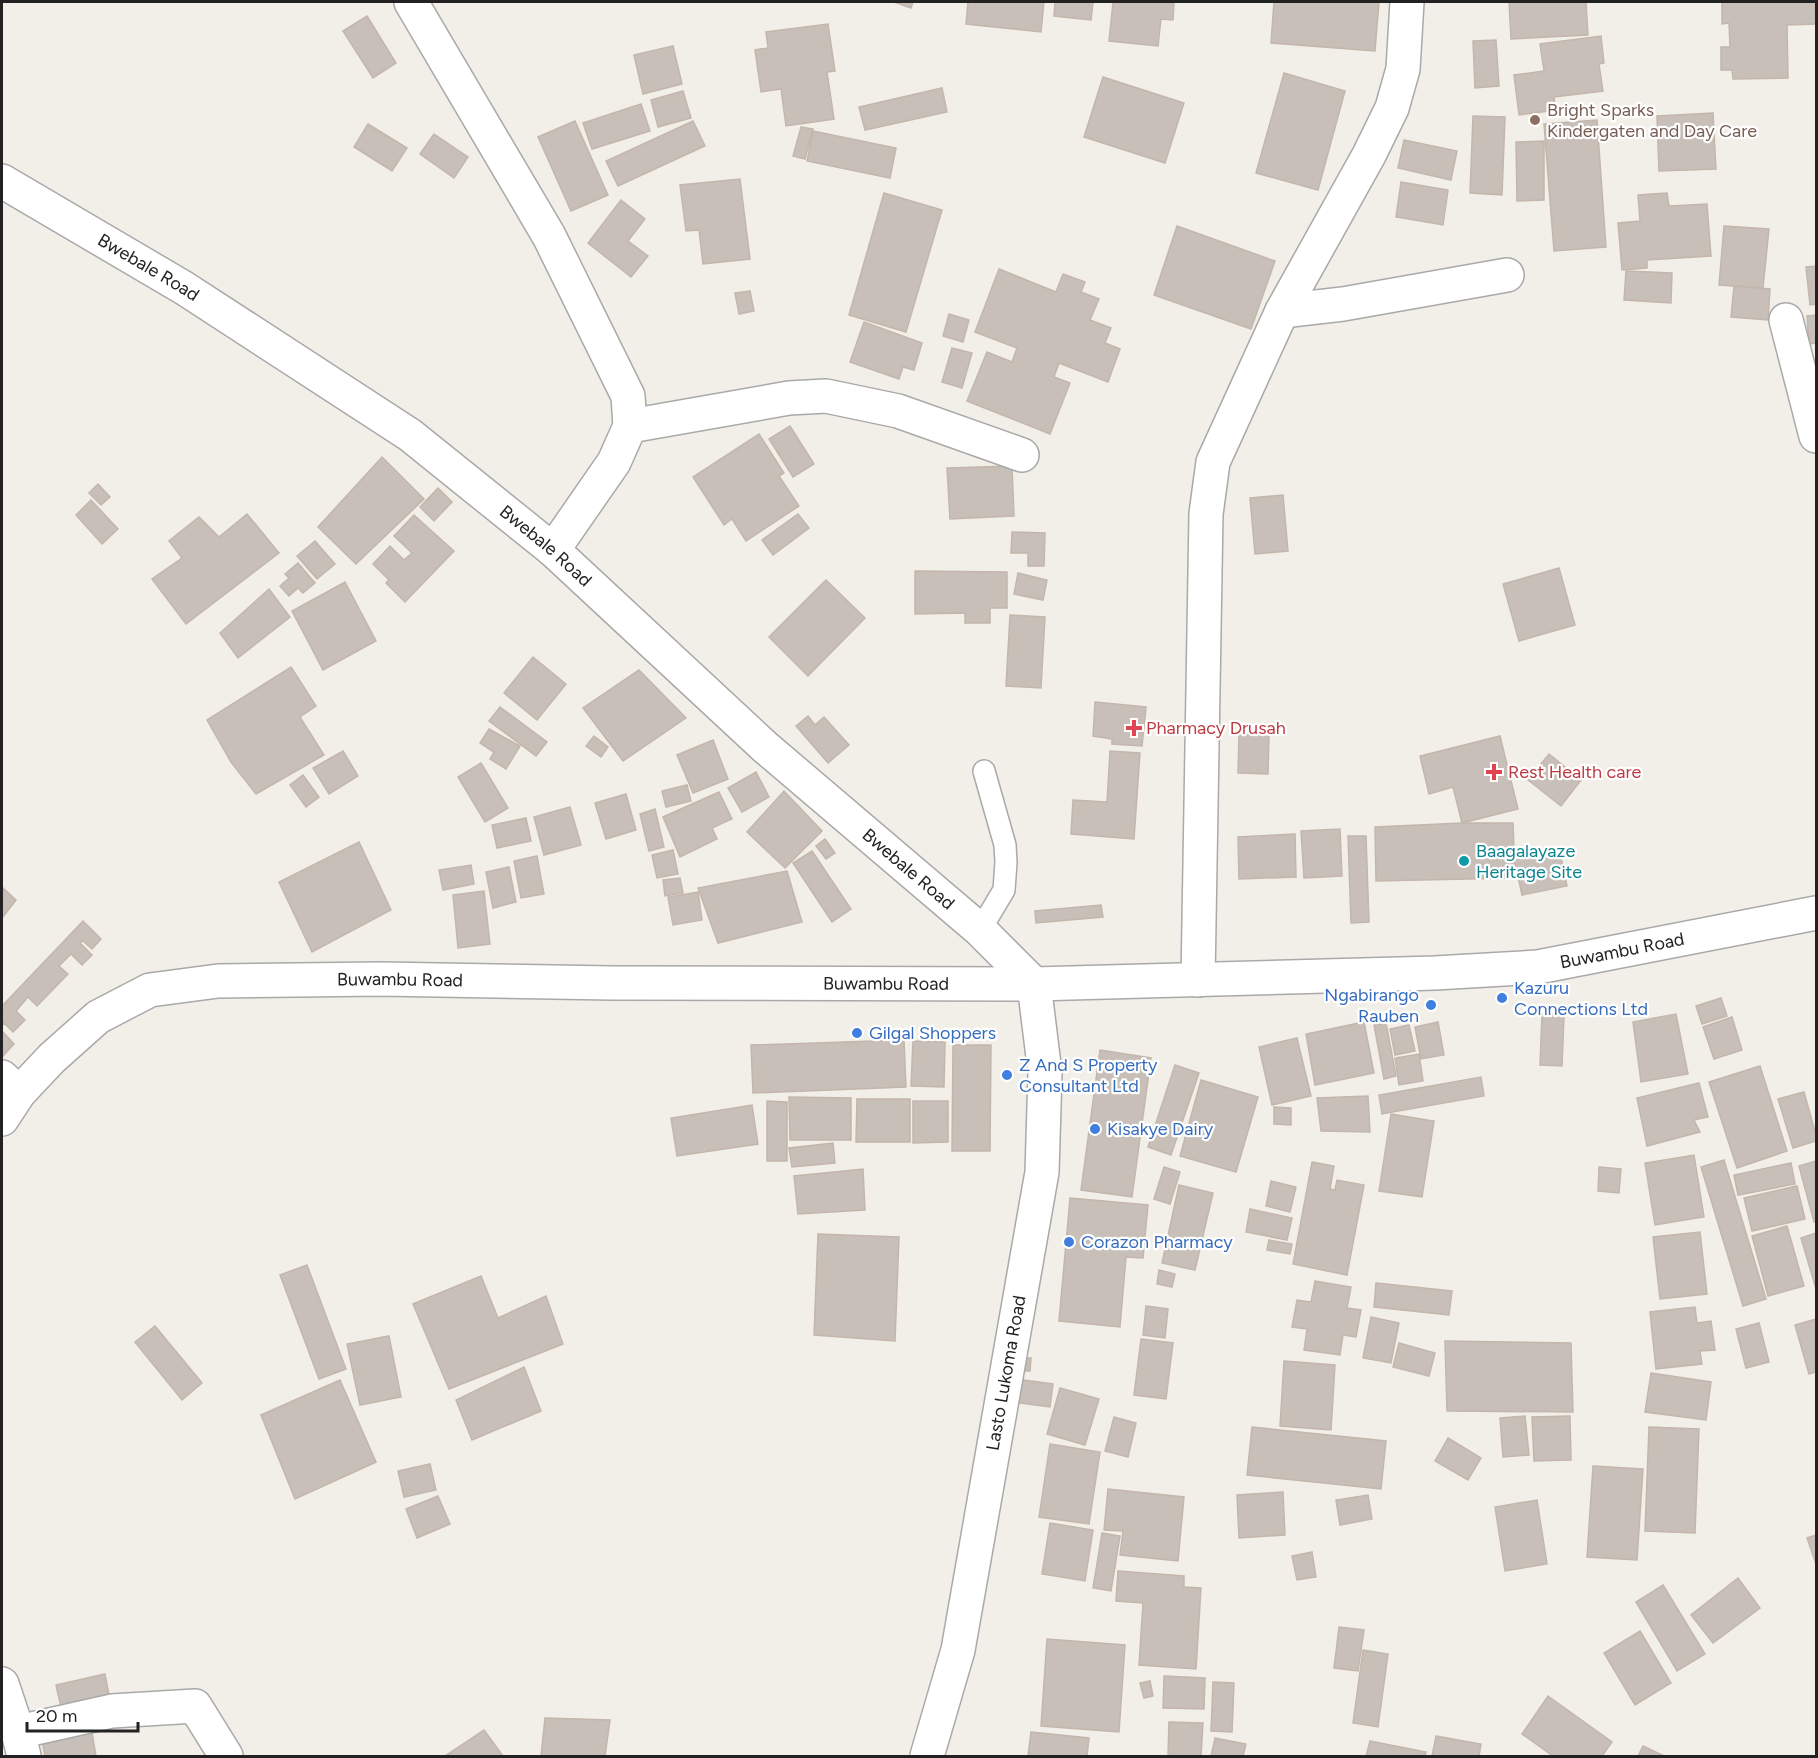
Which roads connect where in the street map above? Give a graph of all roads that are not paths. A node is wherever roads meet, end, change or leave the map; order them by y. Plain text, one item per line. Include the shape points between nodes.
1 (411, 2) edge
2 (1407, 2) edge
3 (2, 181) edge
4 (1507, 275) dead end
5 (1282, 311) junction
6 (1786, 320) dead end
7 (630, 426) junction
8 (1816, 436) edge
9 (1022, 455) dead end
10 (553, 550) junction
11 (984, 771) dead end
12 (1816, 912) edge
13 (980, 930) junction
14 (1198, 980) junction
15 (1034, 984) junction
16 (7, 1096) edge
17 (2, 1684) edge
18 (21, 1744) edge
19 (226, 1756) edge
20 (927, 1756) edge

1 - 7 street via 549,236 628,396
2 - 5 street via 1403,69 1392,108
3 - 10 street, Bwebale Road via 184,288 410,435
4 - 5 street
5 - 14 street via 1213,462 1206,514
6 - 8 street
7 - 9 street via 789,398 826,396 898,411
7 - 10 street via 614,462
10 - 13 street, Bwebale Road via 765,747
11 - 13 lane via 1005,845 1006,862 1004,890
12 - 14 street, Buwambu Road via 1538,967
13 - 15 street, Bwebale Road
14 - 15 street, Buwambu Road
15 - 16 street, Buwambu Road via 218,981 150,990 98,1017
15 - 20 street, Lasto Lukoma Road via 1045,1073 1041,1172 958,1650
17 - 18 street
18 - 19 street via 112,1711 195,1706

